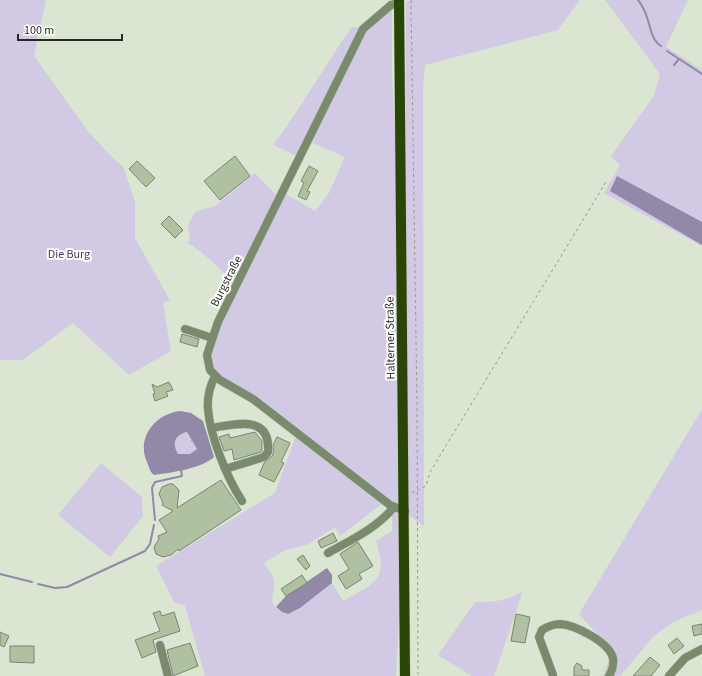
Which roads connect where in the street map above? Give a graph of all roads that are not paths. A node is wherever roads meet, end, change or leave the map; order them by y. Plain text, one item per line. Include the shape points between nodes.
1 (400, 2) edge
2 (185, 329) dead end
3 (212, 338) junction
4 (216, 376) junction
5 (213, 430) junction
6 (225, 469) junction
7 (242, 501) dead end
8 (394, 506) junction
9 (405, 511) junction
10 (328, 554) dead end
11 (160, 645) dead end
12 (702, 649) edge
13 (553, 675) dead end
14 (168, 676) edge
15 (405, 676) edge
16 (609, 676) edge
17 (669, 676) edge

1 - 3 street, Burgstraße via 391,5 363,29
1 - 9 main road, Halterner Straße
2 - 3 street
3 - 4 street, Burgstraße via 207,355 210,370
4 - 5 street via 208,396
4 - 8 street via 254,399
5 - 6 street
5 - 6 street via 243,423 252,424 263,431 266,439 268,452 264,457
6 - 7 street via 230,484
8 - 9 street
8 - 10 street via 382,520 363,534
9 - 15 main road, Halterner Straße
11 - 14 street
12 - 17 street via 685,658
13 - 16 street via 539,636 542,630 559,624 586,631 613,656 614,664

